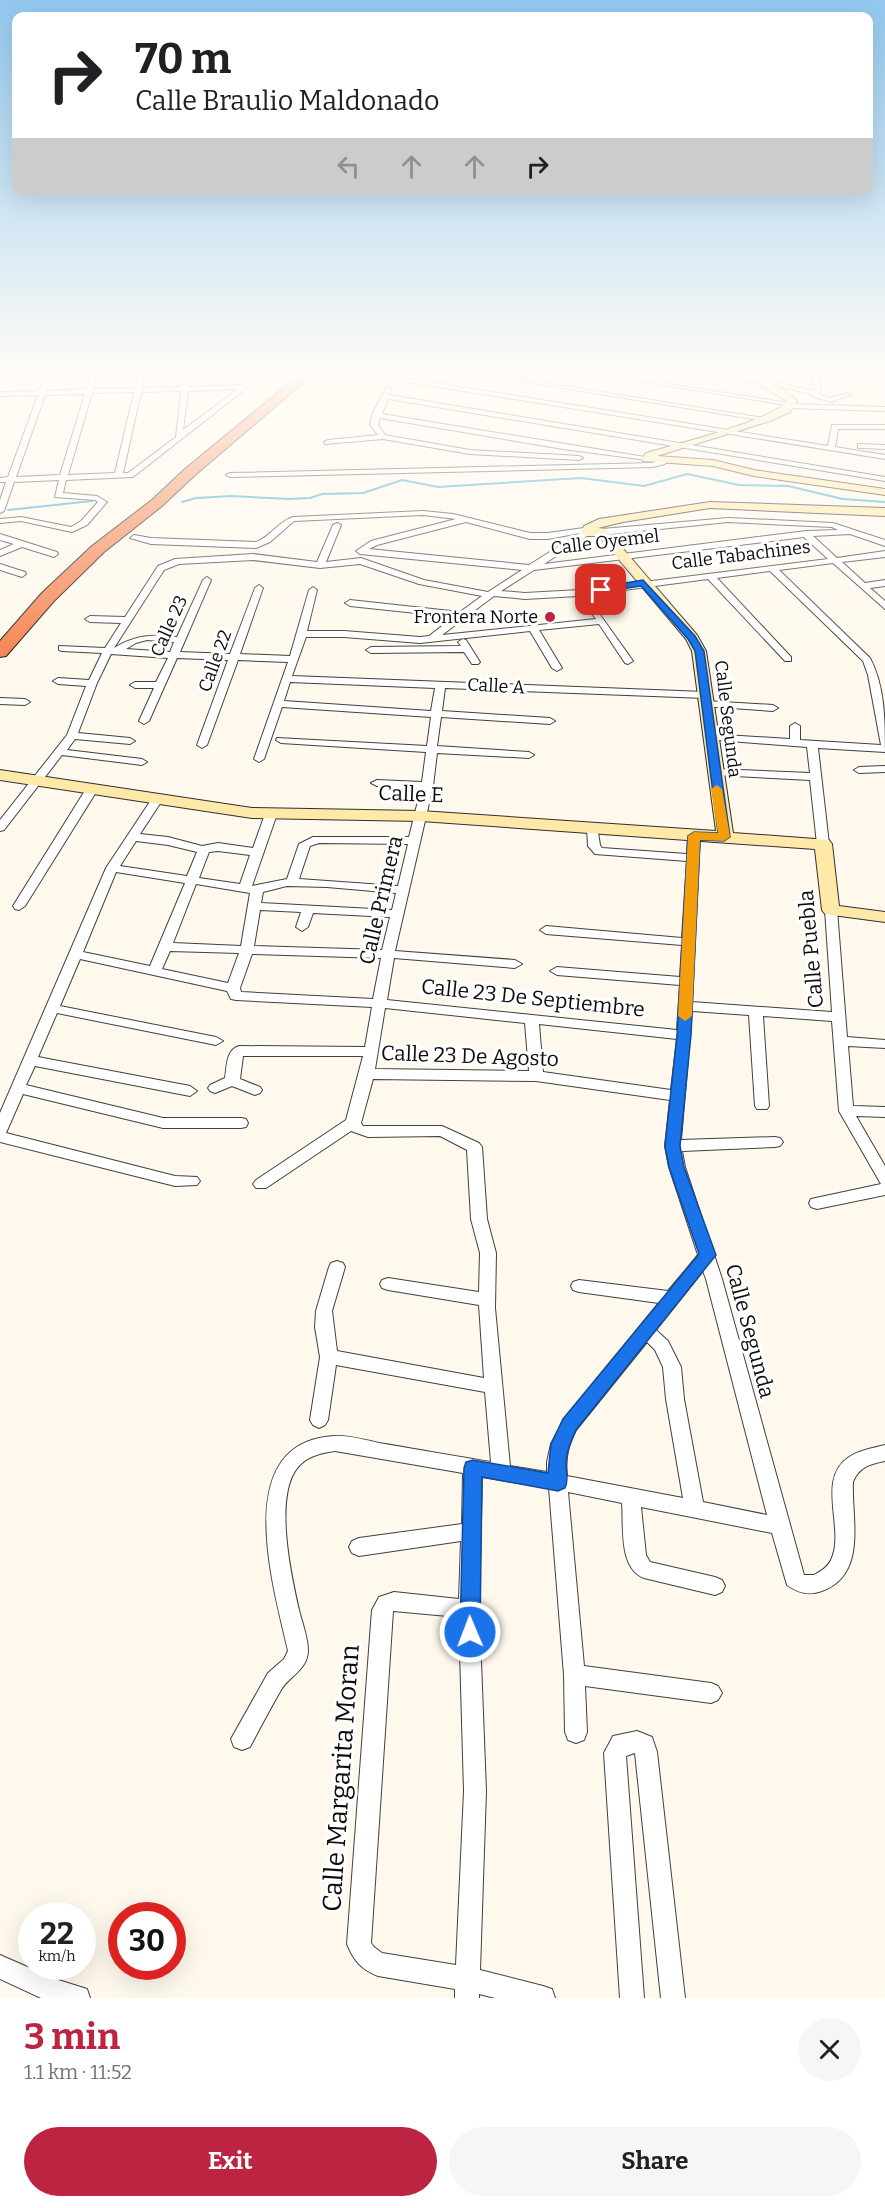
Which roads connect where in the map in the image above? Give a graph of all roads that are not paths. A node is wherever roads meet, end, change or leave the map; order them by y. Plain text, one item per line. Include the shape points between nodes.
1 (14, 469) edge
2 (67, 469) edge
3 (119, 469) edge
4 (138, 469) edge
5 (172, 469) edge
6 (193, 469) edge
7 (193, 469) edge
8 (448, 469) edge
9 (739, 469) edge
10 (825, 469) edge
11 (230, 474) dead end
12 (118, 476) junction
13 (64, 478) junction
14 (10, 479) junction
15 (885, 479) edge
16 (0, 480) edge
17 (885, 492) edge
18 (153, 502) junction
19 (0, 511) edge
20 (885, 512) edge
21 (466, 519) junction
22 (133, 520) junction
23 (0, 521) edge
24 (337, 525) dead end
25 (592, 531) junction
26 (855, 531) junction
27 (806, 534) junction
28 (0, 537) edge
29 (134, 538) junction
30 (885, 543) edge
31 (21, 544) junction
32 (98, 549) junction
33 (360, 551) junction
34 (0, 553) edge
35 (54, 554) dead end
36 (885, 554) edge
37 (622, 557) junction
38 (834, 560) junction
39 (361, 561) junction
40 (320, 565) junction
41 (0, 567) edge
42 (530, 568) junction
43 (772, 568) junction
44 (22, 574) dead end
45 (709, 575) junction
46 (207, 579) dead end
47 (643, 583) junction
48 (885, 583) edge
49 (862, 586) junction
50 (259, 588) dead end
51 (313, 590) dead end
52 (580, 593) junction
53 (491, 594) junction
54 (350, 603) dead end
55 (885, 606) edge
56 (462, 615) junction
57 (90, 619) dead end
58 (129, 620) junction
59 (602, 621) junction
60 (533, 629) junction
61 (302, 634) junction
62 (459, 635) junction
63 (0, 636) edge
64 (431, 639) junction
65 (181, 640) junction
66 (62, 648) dead end
67 (468, 649) junction
68 (371, 650) dead end
69 (113, 651) junction
70 (0, 652) edge
71 (174, 655) junction
72 (234, 657) junction
73 (294, 659) junction
74 (788, 659) dead end
75 (628, 661) dead end
76 (475, 662) dead end
77 (556, 668) dead end
78 (873, 675) junction
79 (885, 676) edge
80 (287, 679) junction
81 (58, 681) dead end
82 (92, 683) junction
83 (440, 684) junction
84 (135, 685) dead end
85 (160, 685) junction
86 (705, 700) junction
87 (0, 701) edge
88 (25, 702) dead end
89 (277, 704) junction
90 (773, 708) dead end
91 (436, 714) junction
92 (144, 721) dead end
93 (550, 721) dead end
94 (795, 726) dead end
95 (72, 736) junction
96 (710, 737) junction
97 (281, 740) dead end
98 (130, 741) dead end
99 (795, 743) junction
100 (812, 744) junction
101 (885, 744) edge
102 (202, 745) dead end
103 (433, 748) junction
104 (885, 749) edge
105 (61, 752) junction
106 (529, 755) dead end
107 (259, 759) dead end
108 (142, 762) dead end
109 (885, 769) edge
110 (859, 770) dead end
111 (715, 772) junction
112 (0, 775) edge
113 (815, 777) junction
114 (38, 781) junction
115 (377, 783) dead end
116 (427, 786) junction
117 (92, 789) junction
118 (157, 799) junction
119 (271, 814) junction
120 (421, 816) junction
121 (0, 828) edge
122 (593, 828) junction
123 (694, 836) junction
124 (132, 837) junction
125 (724, 837) junction
126 (414, 841) junction
127 (823, 844) junction
128 (204, 849) junction
129 (257, 852) junction
130 (691, 858) junction
131 (112, 868) junction
132 (191, 880) junction
133 (292, 882) junction
134 (251, 889) junction
135 (403, 890) junction
136 (317, 898) junction
137 (19, 906) dead end
138 (255, 906) junction
139 (831, 910) junction
140 (398, 914) junction
141 (885, 917) edge
142 (302, 927) dead end
143 (546, 930) dead end
144 (687, 942) junction
145 (164, 947) junction
146 (247, 949) junction
147 (75, 954) junction
148 (388, 954) junction
149 (515, 964) dead end
150 (155, 971) junction
151 (557, 971) dead end
152 (686, 981) junction
153 (234, 992) junction
154 (379, 1003) junction
155 (685, 1006) junction
156 (51, 1008) junction
157 (756, 1011) junction
158 (840, 1017) junction
159 (532, 1021) junction
160 (684, 1035) junction
161 (216, 1041) dead end
162 (842, 1041) junction
163 (885, 1044) edge
164 (371, 1052) junction
165 (29, 1060) junction
166 (367, 1074) junction
167 (536, 1076) junction
168 (232, 1081) junction
169 (18, 1088) junction
170 (214, 1088) dead end
171 (255, 1090) dead end
172 (190, 1091) dead end
173 (678, 1096) junction
174 (762, 1106) dead end
175 (846, 1111) junction
176 (885, 1112) edge
177 (241, 1123) dead end
178 (352, 1123) junction
179 (0, 1130) edge
180 (0, 1137) edge
181 (775, 1142) dead end
182 (673, 1146) junction
183 (885, 1180) edge
184 (192, 1181) dead end
185 (261, 1184) dead end
186 (885, 1189) edge
187 (817, 1203) dead end
188 (707, 1255) junction
189 (337, 1267) dead end
190 (388, 1284) dead end
191 (579, 1286) dead end
192 (672, 1298) junction
193 (488, 1300) junction
194 (646, 1331) junction
195 (329, 1357) junction
196 (495, 1387) junction
197 (319, 1420) dead end
198 (885, 1453) edge
199 (473, 1468) junction
200 (501, 1473) junction
201 (558, 1482) junction
202 (631, 1497) junction
203 (695, 1510) junction
204 (781, 1526) junction
205 (471, 1531) junction
206 (359, 1547) dead end
207 (715, 1587) dead end
208 (469, 1609) junction
209 (574, 1675) junction
210 (711, 1693) dead end
211 (576, 1732) dead end
212 (242, 1739) dead end
213 (0, 1967) edge
214 (468, 1988) edge
215 (52, 1994) edge
216 (78, 1998) edge
217 (543, 1998) edge
218 (632, 1998) edge
219 (673, 1998) edge

1 - 14 street
2 - 13 street
3 - 12 street
4 - 12 street
5 - 18 highway
6 - 18 highway
7 - 18 highway
8 - 11 street
9 - 17 street
10 - 15 street
12 - 13 street
13 - 14 street
13 - 23 street via 58,496 103,502 84,523 72,530 16,519
14 - 16 street
14 - 19 street
18 - 22 highway
18 - 63 highway via 74,558
20 - 25 street via 703,506 599,523
21 - 25 street via 530,536 577,529
21 - 29 street via 423,513 300,518 286,522 269,541 256,545
21 - 33 street via 374,543
22 - 29 highway via 130,527
22 - 32 highway
24 - 40 street
25 - 26 street via 712,520 833,525
25 - 37 street, Calle Segunda
25 - 42 street
26 - 27 street, Calle Oyemel
26 - 30 street
27 - 37 street, Calle Oyemel
27 - 38 street
28 - 31 street
29 - 32 highway via 115,539
31 - 34 street
31 - 35 street
32 - 70 highway via 48,597
33 - 39 street via 357,556
33 - 42 street, Calle Oyemel
36 - 38 street, Calle Tabachines
37 - 42 street, Calle Oyemel
37 - 47 street, Calle Segunda
38 - 43 street, Calle Tabachines
38 - 49 street
39 - 40 street
39 - 53 street, Calle Tabachines via 422,582
40 - 58 street via 253,557 169,563 161,568
41 - 44 street
42 - 53 street
43 - 45 street, Calle Tabachines
43 - 78 street via 867,660
45 - 47 street, Calle Tabachines
45 - 74 street
46 - 65 street, Calle 23
47 - 52 street, Calle Tabachines
47 - 86 street, Calle Segunda via 696,645
48 - 49 street
49 - 55 street
50 - 72 street, Calle 22
51 - 61 street
52 - 53 street, Calle Tabachines
52 - 59 street
53 - 56 street
54 - 56 street
56 - 64 street
57 - 58 street
58 - 69 street
59 - 60 street
59 - 75 street
60 - 62 street
60 - 77 street
61 - 64 street
61 - 73 street
62 - 64 street
62 - 67 street
65 - 69 street via 138,638
65 - 71 street, Calle 23
66 - 69 street
67 - 68 street
67 - 76 street
69 - 71 street
69 - 82 street
71 - 72 street
71 - 85 street, Calle 23
72 - 73 street
72 - 102 street, Calle 22
73 - 80 street
78 - 79 street
78 - 101 street
80 - 83 street, Calle A
80 - 89 street
81 - 82 street
82 - 95 street
83 - 86 street, Calle A
83 - 91 street, Calle Primera
84 - 85 street, Calle 23
85 - 92 street, Calle 23
86 - 90 street, Calle A
86 - 96 street, Calle Segunda
87 - 88 street
89 - 91 street
89 - 107 street
91 - 93 street
91 - 103 street, Calle Primera
94 - 99 street
95 - 98 street
95 - 105 street
96 - 99 street
96 - 111 street, Calle Segunda
97 - 103 street
99 - 100 street
100 - 104 street
100 - 113 street, Calle Puebla
103 - 106 street
103 - 116 street, Calle Primera
105 - 108 street
105 - 114 street
109 - 110 street
111 - 113 street
111 - 125 street, Calle Segunda
112 - 114 street, Calle E
113 - 127 street, Calle Puebla
114 - 117 street, Calle E
114 - 121 street
115 - 116 street
116 - 120 street, Calle Primera
117 - 118 street, Calle E
117 - 137 street
118 - 119 street, Calle E
118 - 124 street
119 - 120 street, Calle E
119 - 129 street
120 - 122 street, Calle E
120 - 126 street, Calle Primera
122 - 123 street, Calle E
122 - 130 street via 594,846 599,851
123 - 125 street, Calle E
123 - 130 street, Calle Segunda
124 - 128 street
124 - 131 street
125 - 127 street, Calle E
126 - 133 street via 316,838 306,844
126 - 135 street, Calle Primera
127 - 139 street, Calle Puebla
128 - 129 street
128 - 132 street
129 - 134 street
130 - 144 street, Calle Segunda
131 - 132 street
131 - 147 street
132 - 134 street
132 - 145 street
133 - 134 street
133 - 136 street
134 - 138 street
135 - 136 street
135 - 140 street, Calle Primera
136 - 138 street
136 - 140 street
136 - 142 street
138 - 146 street
139 - 141 street
139 - 158 street, Calle Puebla
140 - 148 street, Calle Primera
143 - 144 street
144 - 152 street, Calle Segunda
145 - 146 street
145 - 150 street
146 - 148 street
146 - 153 street
147 - 150 street, Calle 23 De Septiembre
147 - 156 street
148 - 149 street
148 - 154 street, Calle Primera
150 - 153 street, Calle 23 De Septiembre
151 - 152 street
152 - 155 street, Calle Segunda
153 - 154 street, Calle 23 De Septiembre
154 - 159 street, Calle 23 De Septiembre
154 - 164 street, Calle Primera
155 - 157 street
155 - 160 street, Calle Segunda
156 - 161 street
156 - 165 street
157 - 158 street
157 - 174 street
158 - 162 street, Calle Puebla
159 - 160 street, Calle 23 De Septiembre
159 - 167 street
160 - 173 street, Calle Segunda
162 - 163 street
162 - 175 street, Calle Puebla
164 - 166 street, Calle Primera
164 - 168 street via 239,1052
165 - 169 street
165 - 172 street
166 - 167 street, Calle 23 De Agosto
166 - 178 street, Calle Primera
167 - 173 street, Calle 23 De Agosto
168 - 170 street
168 - 171 street
169 - 177 street via 163,1123
169 - 179 street
173 - 182 street, Calle Segunda
175 - 176 street
175 - 183 street
178 - 185 street
178 - 193 street via 358,1130 368,1132 442,1131 474,1147 479,1219 488,1253
180 - 184 street via 175,1181
181 - 182 street
182 - 188 street, Calle Segunda
186 - 187 street
188 - 192 street
188 - 204 street, Calle Segunda
189 - 195 street via 324,1311
190 - 193 street
191 - 192 street
192 - 194 street
193 - 196 street
194 - 201 street via 570,1425 556,1462
194 - 203 street via 662,1346 672,1366
195 - 196 street
195 - 197 street
196 - 200 street
198 - 204 street, Calle Segunda via 857,1461 848,1469 844,1480 846,1529 841,1563 824,1581 815,1585 794,1579
199 - 200 street
199 - 205 street
199 - 212 street via 335,1443 307,1450 290,1463 275,1499 275,1533 298,1651 292,1666 275,1680
200 - 201 street
201 - 202 street
201 - 209 street
202 - 203 street
202 - 207 street via 639,1564 644,1569
203 - 204 street
205 - 206 street
205 - 208 street
208 - 214 street via 475,1791
208 - 214 street, Calle Margarita Moran via 394,1600 386,1604 380,1619 359,1944 365,1956 378,1964
209 - 210 street
209 - 211 street
213 - 215 street
214 - 217 street
215 - 216 street
218 - 219 street via 615,1753 621,1744 637,1742 644,1745 646,1752

